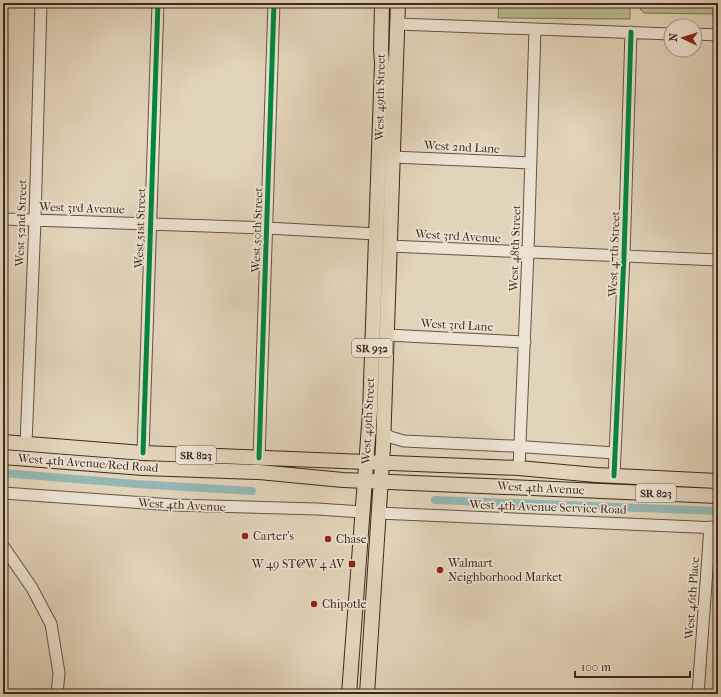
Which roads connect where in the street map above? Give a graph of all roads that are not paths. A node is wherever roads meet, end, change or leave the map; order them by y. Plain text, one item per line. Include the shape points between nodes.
1 (41, 3) edge
2 (158, 3) edge
3 (274, 3) edge
4 (382, 3) edge
5 (389, 3) edge
6 (398, 3) edge
7 (397, 24) junction
8 (535, 28) junction
9 (631, 32) junction
10 (663, 34) edge
11 (703, 34) edge
12 (718, 35) edge
13 (382, 63) junction
14 (392, 157) junction
15 (530, 163) junction
16 (390, 214) junction
17 (3, 219) edge
18 (35, 220) junction
19 (150, 223) junction
20 (267, 228) junction
21 (376, 234) junction
22 (389, 246) junction
23 (528, 252) junction
24 (624, 256) junction
25 (718, 260) edge
26 (388, 262) junction
27 (387, 335) junction
28 (525, 342) junction
29 (383, 432) junction
30 (3, 442) edge
31 (26, 444) junction
32 (520, 447) junction
33 (143, 453) junction
34 (615, 453) junction
35 (3, 457) edge
36 (259, 458) junction
37 (366, 462) junction
38 (382, 462) junction
39 (72, 463) junction
40 (519, 468) junction
41 (614, 476) junction
42 (365, 480) junction
43 (380, 481) junction
44 (718, 481) edge
45 (593, 491) junction
46 (3, 492) edge
47 (715, 495) edge
48 (362, 512) junction
49 (378, 513) junction
50 (714, 528) edge
51 (3, 546) edge
52 (57, 694) edge
53 (349, 694) edge
54 (367, 694) edge
55 (698, 694) edge

1 - 18 street, West 52nd Street
2 - 19 street, West 51st Street
3 - 20 street, West 50th Street
4 - 13 main road, West 49th Street / SR 932
5 - 7 main road
6 - 7 main road, West 49th Street / SR 932
7 - 8 street
7 - 13 main road via 387,38
7 - 14 main road, West 49th Street / SR 932
8 - 9 street
8 - 15 street, West 48th Street
9 - 10 street
9 - 24 street, West 47th Street
11 - 12 street
13 - 21 main road, West 49th Street / SR 932
14 - 15 street, West 2nd Lane
14 - 16 main road, West 49th Street / SR 932
15 - 23 street, West 48th Street
16 - 21 main road
16 - 22 main road, West 49th Street / SR 932
17 - 18 street, West 3rd Avenue
18 - 19 street, West 3rd Avenue
18 - 31 street, West 52nd Street
19 - 20 street, West 3rd Avenue
19 - 33 street, West 51st Street
20 - 21 street, West 3rd Avenue
20 - 36 street, West 50th Street
21 - 26 main road via 384,244
21 - 37 main road, West 49th Street / SR 932
22 - 23 street, West 3rd Avenue
22 - 26 main road, West 49th Street / SR 932
23 - 24 street, West 3rd Avenue
23 - 28 street, West 48th Street
24 - 25 street, West 3rd Avenue
24 - 34 street, West 47th Street
26 - 27 main road, West 49th Street / SR 932
27 - 28 street, West 3rd Lane
27 - 29 main road, West 49th Street / SR 932
28 - 32 street, West 48th Street
29 - 32 street via 404,441
29 - 38 main road, West 49th Street / SR 932
30 - 31 main road, West 4th Avenue/Red Road / SR 823
31 - 33 main road, West 4th Avenue/Red Road / SR 823
32 - 34 street
32 - 40 street, West 48th Street
33 - 36 main road, West 4th Avenue/Red Road / SR 823
33 - 39 main road via 126,461 86,458
34 - 41 street, West 47th Street
35 - 39 main road, West 4th Avenue/Red Road / SR 823
36 - 37 main road, West 4th Avenue/Red Road / SR 823
37 - 38 main road, West 4th Avenue / SR 823
37 - 42 main road, West 49th Street / SR 932
38 - 40 main road, West 4th Avenue / SR 823
38 - 43 main road, West 49th Street / SR 932
39 - 42 main road, West 4th Avenue/Red Road / SR 823
40 - 41 main road, West 4th Avenue / SR 823
41 - 44 main road, West 4th Avenue / SR 823
41 - 45 main road via 604,487
42 - 43 main road, West 4th Avenue / SR 823
42 - 48 main road, West 49th Street / SR 932
43 - 45 main road, West 4th Avenue / SR 823
43 - 49 main road, West 49th Street / SR 932
45 - 47 main road, West 4th Avenue / SR 823
46 - 48 street, West 4th Avenue via 174,506
48 - 53 main road, West 49th Street / SR 932
49 - 50 street, West 4th Avenue Service Road
49 - 54 main road, West 49th Street / SR 932
50 - 55 street, West 46th Place
51 - 52 street via 32,588 51,624 59,673

